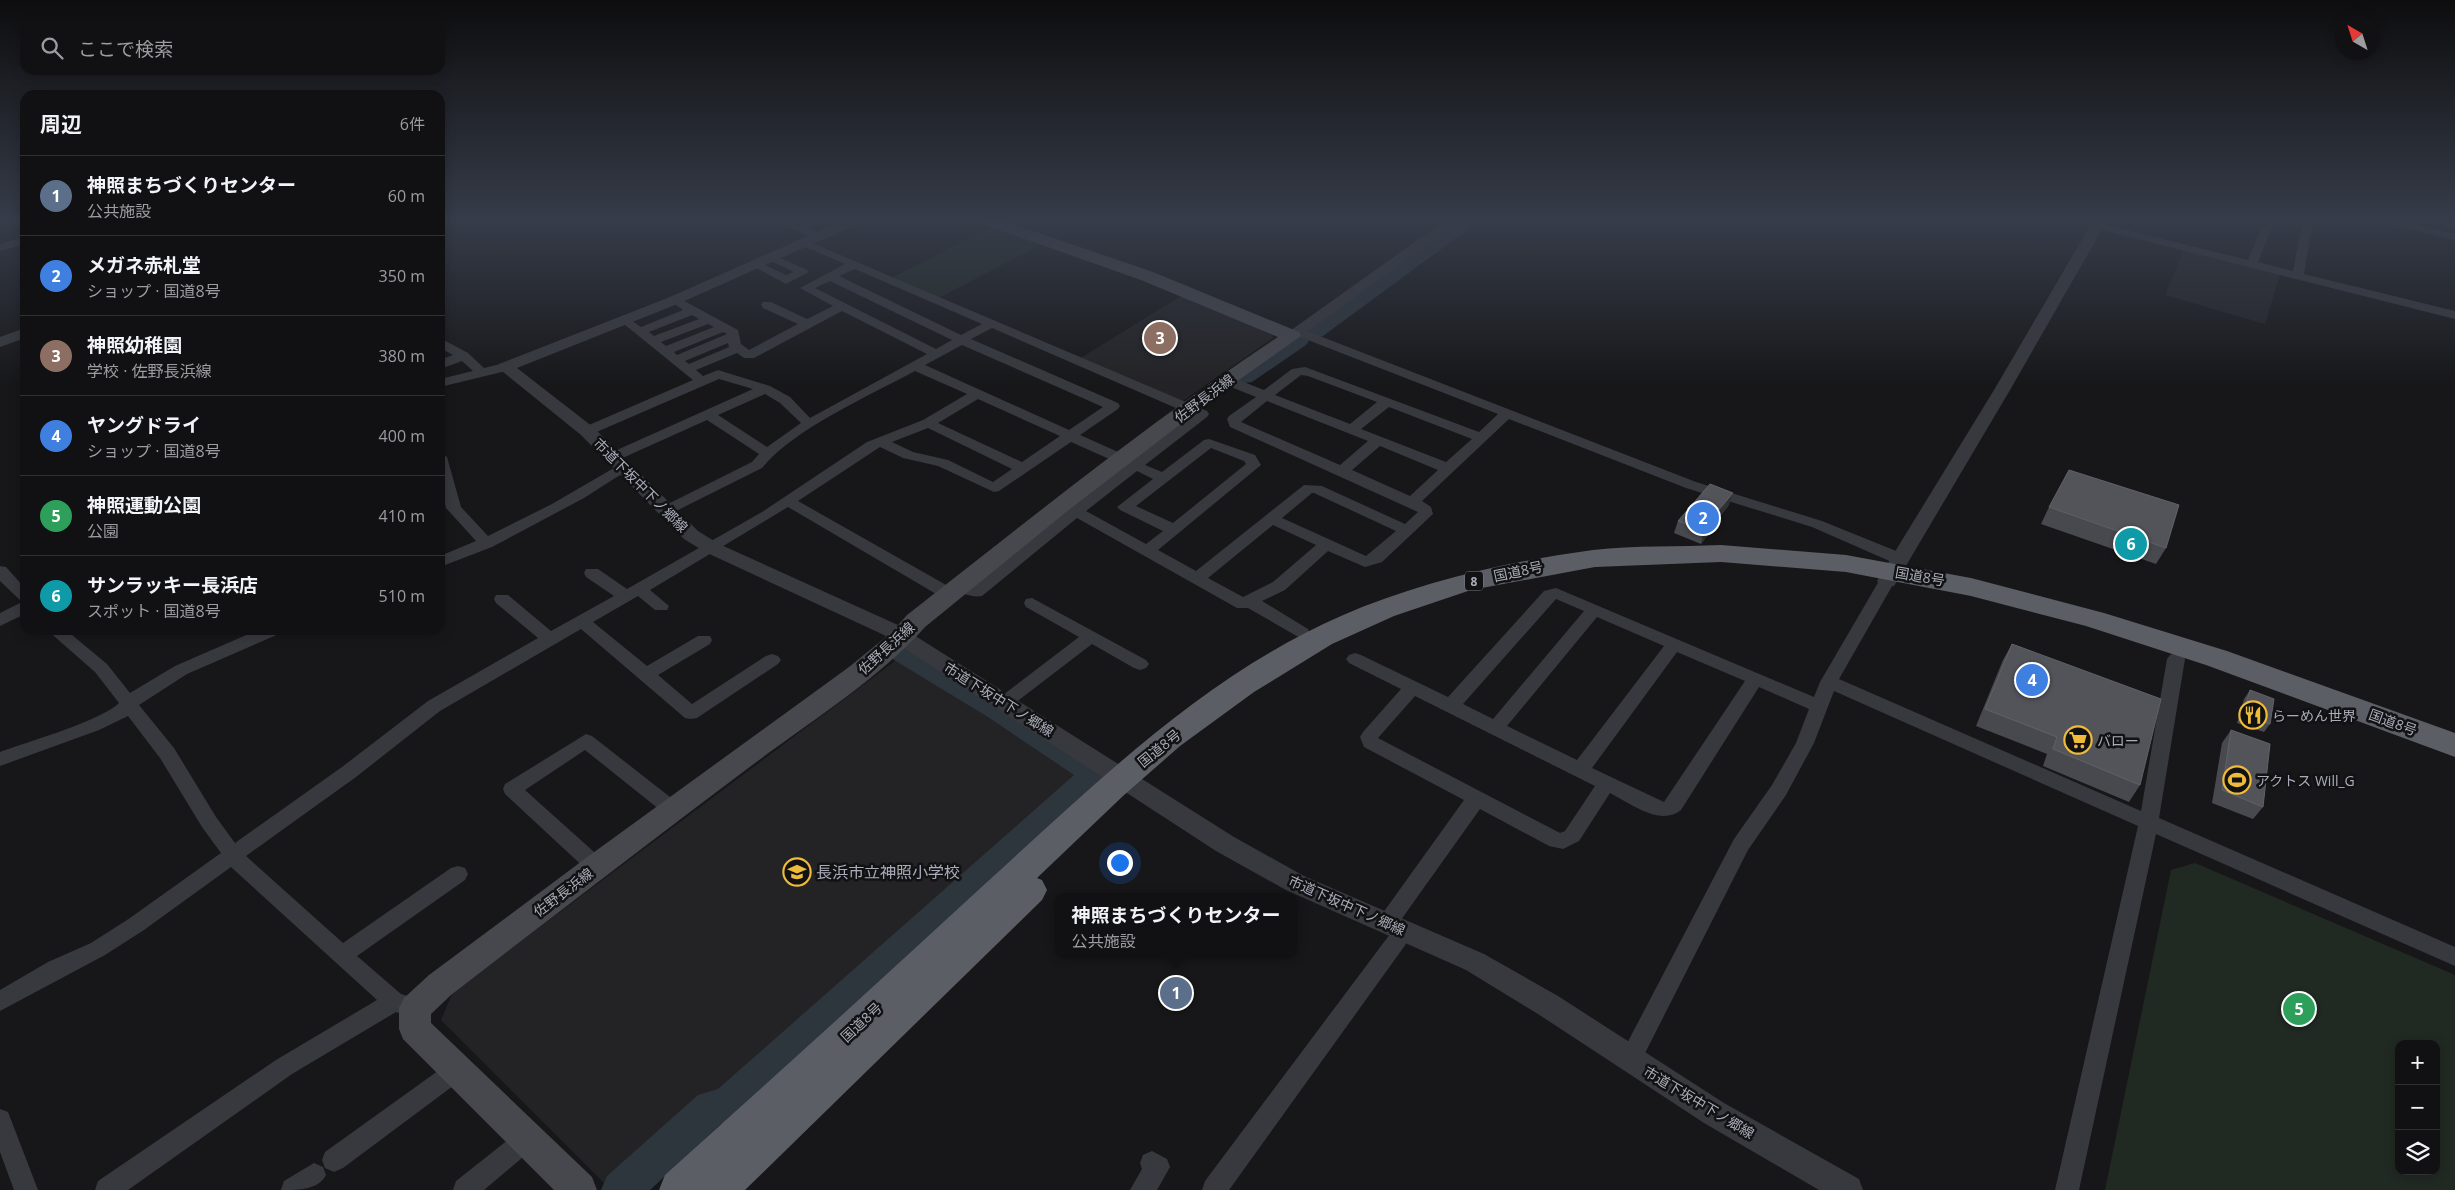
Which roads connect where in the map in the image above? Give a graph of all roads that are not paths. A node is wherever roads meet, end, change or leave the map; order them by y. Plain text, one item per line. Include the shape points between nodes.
1 (739, 275) edge
2 (833, 275) edge
3 (876, 275) edge
4 (1143, 275) edge
5 (1378, 275) edge
6 (2069, 275) edge
7 (2292, 275) edge
8 (830, 276) junction
9 (2298, 276) joint
10 (684, 305) junction
11 (767, 305) dead end
12 (842, 306) junction
13 (2455, 315) edge
14 (709, 319) junction
15 (992, 323) junction
16 (807, 324) junction
17 (633, 326) junction
18 (724, 327) junction
19 (1295, 334) junction
20 (20, 335) edge
21 (962, 340) junction
22 (653, 341) junction
23 (0, 342) edge
24 (736, 342) junction
25 (445, 345) edge
26 (665, 351) junction
27 (937, 354) junction
28 (463, 356) junction
29 (676, 360) junction
30 (445, 363) edge
31 (915, 366) junction
32 (505, 367) junction
33 (688, 369) junction
34 (482, 374) junction
35 (1226, 380) junction
36 (702, 381) junction
37 (445, 382) edge
38 (765, 389) junction
39 (977, 394) junction
40 (1266, 396) junction
41 (1386, 402) junction
42 (1195, 411) junction
43 (1506, 414) junction
44 (708, 415) junction
45 (809, 424) junction
46 (928, 424) junction
47 (1351, 430) junction
48 (587, 431) junction
49 (1069, 436) junction
50 (1480, 437) junction
51 (1377, 441) junction
52 (883, 443) junction
53 (767, 453) junction
54 (618, 462) junction
55 (1128, 463) junction
56 (1022, 468) junction
57 (1447, 468) junction
58 (1342, 470) junction
59 (445, 476) edge
60 (1161, 477) junction
61 (788, 501) junction
62 (1412, 502) junction
63 (1070, 507) junction
64 (665, 510) junction
65 (1270, 518) junction
66 (1174, 530) junction
67 (1406, 530) junction
68 (488, 544) junction
69 (1326, 545) junction
70 (712, 548) junction
71 (1148, 550) junction
72 (445, 560) edge
73 (1893, 570) junction
74 (0, 571) edge
75 (592, 574) dead end
76 (1197, 578) junction
77 (961, 589) junction
78 (632, 593) junction
79 (20, 594) edge
80 (502, 599) dead end
81 (1249, 601) junction
82 (20, 602) edge
83 (1032, 603) dead end
84 (661, 606) dead end
85 (1595, 609) junction
86 (0, 620) edge
87 (582, 621) junction
88 (1302, 633) dead end
89 (62, 635) edge
90 (262, 635) edge
91 (1091, 636) junction
92 (901, 638) junction
93 (549, 639) junction
94 (704, 640) dead end
95 (1674, 644) junction
96 (1355, 659) dead end
97 (2176, 659) junction
98 (772, 660) dead end
99 (1140, 664) dead end
100 (648, 674) junction
101 (1755, 679) junction
102 (1829, 682) junction
103 (1412, 688) junction
104 (1005, 702) junction
105 (129, 704) junction
106 (1818, 706) junction
107 (1450, 707) junction
108 (1495, 729) junction
109 (2455, 745) edge
110 (0, 759) edge
111 (2455, 760) edge
112 (1580, 770) junction
113 (1131, 782) junction
114 (1607, 783) junction
115 (1476, 799) junction
116 (672, 809) junction
117 (2148, 824) junction
118 (233, 855) junction
119 (596, 866) junction
120 (458, 874) dead end
121 (1396, 927) junction
122 (343, 954) junction
123 (2455, 957) edge
124 (0, 1001) edge
125 (405, 1005) junction
126 (1630, 1060) junction
127 (457, 1070) junction
128 (0, 1120) edge
129 (527, 1139) junction
130 (334, 1160) dead end
131 (1152, 1163) dead end
132 (314, 1175) dead end
133 (26, 1190) edge
134 (107, 1190) edge
135 (293, 1190) edge
136 (465, 1190) edge
137 (579, 1190) edge
138 (680, 1190) edge
139 (715, 1190) edge
140 (1142, 1190) edge
141 (1214, 1190) edge
142 (1848, 1190) edge
143 (2067, 1190) edge

1 - 10 street
2 - 8 street
3 - 15 street
4 - 19 main road
5 - 19 street
6 - 73 street
7 - 9 street
8 - 12 street via 806,288
8 - 21 street
9 - 13 street
10 - 14 street
10 - 17 street
11 - 16 street
12 - 16 street
12 - 27 street
14 - 18 street
14 - 22 street
15 - 21 street
15 - 42 street
16 - 24 street via 749,355
17 - 22 street
17 - 32 street
18 - 24 street via 734,333
18 - 26 street
19 - 35 main road, 佐野長浜線
19 - 43 street
20 - 23 street
21 - 27 street
21 - 49 street via 1112,406
22 - 26 street
24 - 29 street
24 - 33 street
25 - 28 street
26 - 29 street
27 - 31 street
28 - 30 street
28 - 34 street
29 - 33 street
31 - 39 street
31 - 45 street
32 - 34 street
32 - 48 street, 市道下坂中下ノ郷線
33 - 36 street
34 - 37 street
35 - 40 street
35 - 42 main road, 佐野長浜線
36 - 38 street via 718,374
36 - 48 street
38 - 44 street
38 - 45 street via 785,400
39 - 46 street
39 - 49 street
40 - 41 street via 1297,372 1305,371
40 - 47 street
40 - 58 street via 1234,419 1235,424
41 - 47 street
41 - 50 street
42 - 55 main road, 佐野長浜線
43 - 50 street
43 - 73 street via 1691,485 1817,524
44 - 53 street
44 - 54 street
45 - 53 street
46 - 52 street
46 - 56 street
47 - 51 street
48 - 54 street, 市道下坂中下ノ郷線
49 - 55 street
49 - 56 street
50 - 57 street
51 - 57 street
51 - 58 street
52 - 56 street via 908,455 943,463 994,488
52 - 61 street via 872,445
53 - 64 street via 757,465
54 - 64 street, 市道下坂中下ノ郷線
54 - 68 street via 566,503
55 - 60 street
55 - 63 main road, 佐野長浜線
57 - 62 street
58 - 62 street
59 - 68 street via 454,508
60 - 66 street via 1125,507
60 - 66 street via 1209,442 1255,462 1252,468
61 - 70 street
61 - 77 street
62 - 67 street via 1426,510
63 - 71 street
63 - 77 main road, 佐野長浜線
64 - 70 street, 市道下坂中下ノ郷線 via 691,535
65 - 67 street via 1309,488
65 - 69 street
65 - 76 street
66 - 71 street
67 - 69 street via 1370,562 1360,561
68 - 72 street
69 - 81 street via 1279,586
70 - 78 street
70 - 92 street, 市道下坂中下ノ郷線 via 891,630
71 - 76 street
73 - 97 highway, 国道8号 / 8
73 - 102 street
73 - 109 highway, 国道8号 / 8 via 2003,594 2133,631 2221,659
73 - 113 highway, 国道8号 / 8 via 1650,568 1585,573 1450,602 1343,646 1258,696
74 - 79 street
75 - 78 street
76 - 81 street via 1244,604
77 - 92 main road, 佐野長浜線 via 916,621
78 - 84 street
78 - 87 street
80 - 93 street
81 - 88 street
82 - 86 street
83 - 91 street
85 - 95 street
85 - 107 street via 1563,595 1550,595
85 - 108 street
87 - 93 street
87 - 100 street
89 - 105 street via 101,668
90 - 105 street via 181,670 138,695
91 - 99 street
91 - 104 street
92 - 104 street, 市道下坂中下ノ郷線
92 - 116 main road, 佐野長浜線
93 - 118 street via 434,706
94 - 100 street
95 - 101 street
95 - 112 street
96 - 103 street
97 - 111 highway, 国道8号 / 8
97 - 117 street
98 - 100 street via 691,713
101 - 106 street
101 - 114 street via 1668,810
102 - 106 street
102 - 117 street
103 - 107 street
103 - 115 street via 1369,737 1370,742
104 - 113 street, 市道下坂中下ノ郷線
105 - 110 street via 118,714 93,725
105 - 118 street via 167,753
106 - 126 street via 1805,743 1779,790 1741,845
107 - 108 street
108 - 112 street
112 - 114 street
113 - 121 street, 市道下坂中下ノ郷線 via 1225,844 1280,874
113 - 138 highway, 国道8号 / 8
113 - 139 highway, 国道8号 / 8
114 - 115 street via 1572,836 1563,841
115 - 121 street
116 - 119 main road, 佐野長浜線
116 - 119 street via 586,741 512,789
117 - 123 street
117 - 143 street
118 - 122 street
118 - 124 street via 106,944
119 - 125 main road, 佐野長浜線 via 440,985
120 - 122 street
121 - 126 street, 市道下坂中下ノ郷線 via 1475,962 1548,1005
121 - 141 street
122 - 125 street
125 - 127 main road via 415,1028
125 - 134 street via 284,1067
126 - 142 street, 市道下坂中下ノ郷線
127 - 129 main road
127 - 130 street
128 - 133 street
129 - 136 street
129 - 137 main road
131 - 140 street via 1158,1167
132 - 135 street

